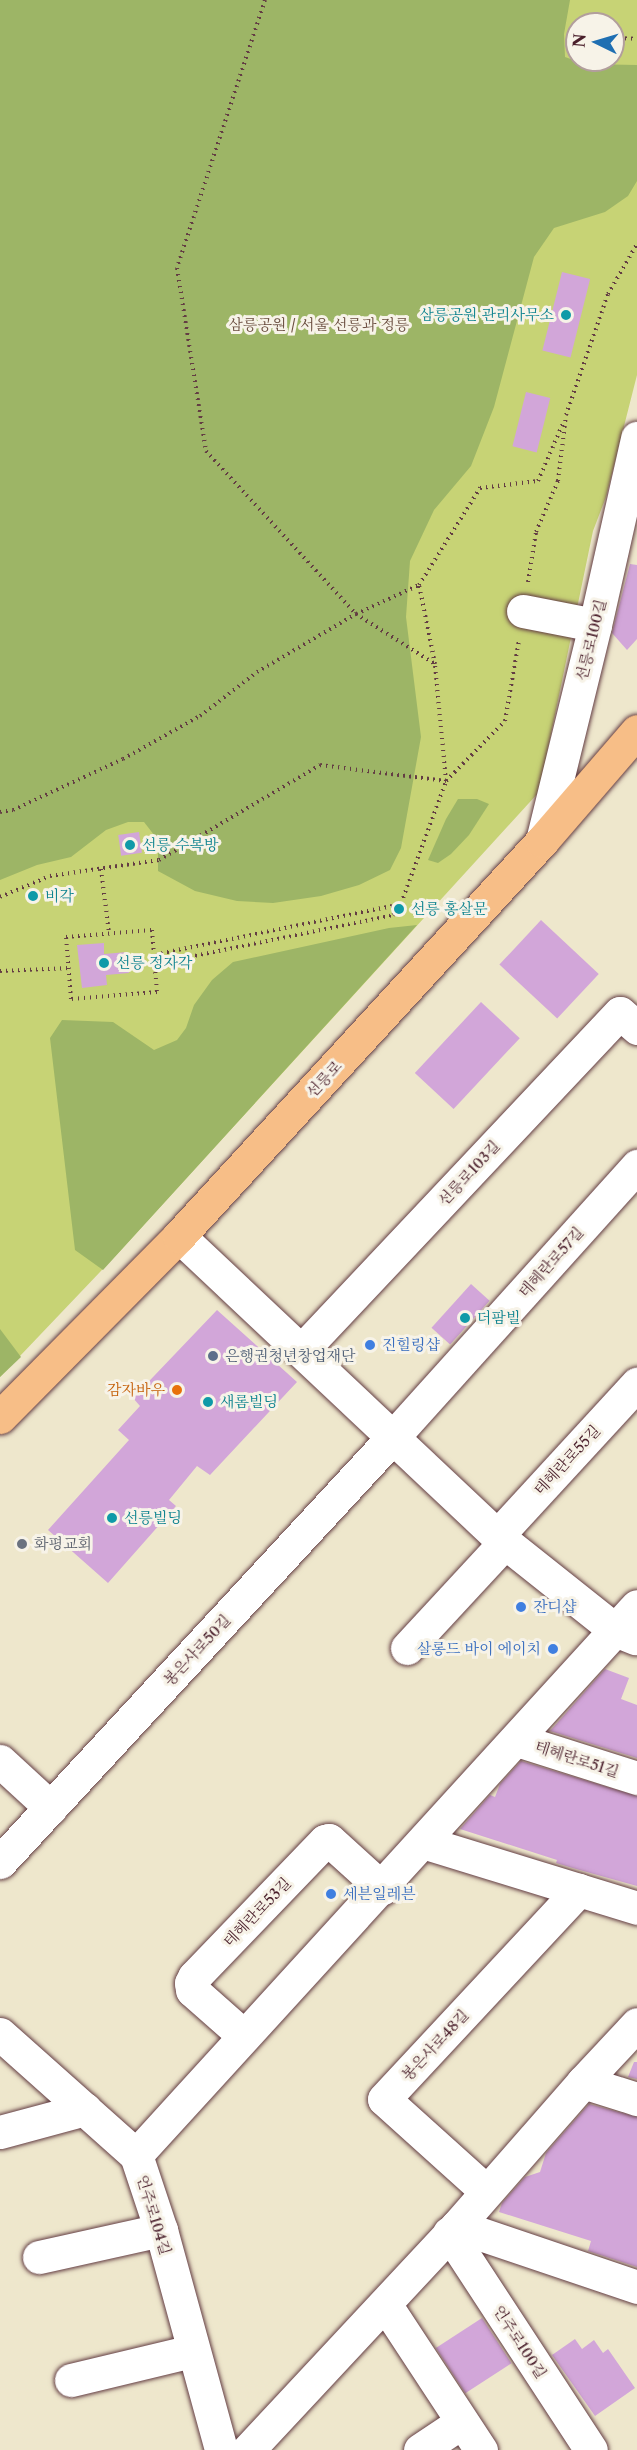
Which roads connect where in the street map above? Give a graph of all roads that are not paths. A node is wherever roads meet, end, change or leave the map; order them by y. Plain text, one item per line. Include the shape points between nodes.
1 (637, 438) edge
2 (523, 611) road end
3 (595, 625) junction
4 (637, 731) edge
5 (542, 841) junction
6 (637, 1028) edge
7 (637, 1166) edge
8 (179, 1236) junction
9 (302, 1350) junction
10 (637, 1384) edge
11 (0, 1417) edge
12 (393, 1437) junction
13 (501, 1539) junction
14 (637, 1606) edge
15 (626, 1634) edge
16 (407, 1648) dead end
17 (517, 1740) junction
18 (0, 1761) edge
19 (637, 1778) edge
20 (51, 1808) junction
21 (423, 1842) junction
22 (0, 1862) edge
23 (382, 1888) junction
24 (579, 1890) junction
25 (637, 1908) edge
26 (637, 2024) edge
27 (0, 2034) edge
28 (244, 2036) junction
29 (583, 2082) junction
30 (637, 2099) edge
31 (85, 2109) junction
32 (0, 2132) edge
33 (136, 2155) junction
34 (486, 2191) junction
35 (160, 2230) junction
36 (453, 2230) junction
37 (39, 2257) dead end
38 (637, 2287) edge
39 (385, 2304) junction
40 (192, 2351) junction
41 (70, 2380) dead end
42 (462, 2422) junction
43 (221, 2450) edge
44 (248, 2450) edge
45 (420, 2450) edge
46 (481, 2450) edge
47 (591, 2450) edge

1 - 3 street, 선릉로100길
2 - 3 street
3 - 5 street, 선릉로100길
4 - 5 main road, 선릉로
5 - 8 main road, 선릉로
6 - 9 street, 선릉로103길 via 620,1013
7 - 12 street, 테헤란로57길
8 - 9 street
8 - 11 main road, 선릉로
9 - 12 street
10 - 13 street, 테헤란로55길
12 - 13 street
12 - 20 street, 봉은사로50길
13 - 15 street
13 - 16 street
14 - 15 street
15 - 17 street
17 - 19 street, 테헤란로51길
17 - 21 street
18 - 20 street
20 - 22 street, 봉은사로50길
21 - 23 street
21 - 24 street
23 - 28 street
23 - 28 street, 테헤란로53길 via 329,1840 325,1841 194,1977 190,1983 192,1990
24 - 25 street
24 - 34 street, 봉은사로48길 via 384,2099
26 - 29 street
27 - 31 street, 언주로104길
28 - 33 street
29 - 30 street
29 - 34 street
31 - 32 street
31 - 33 street, 언주로104길
33 - 35 street, 언주로104길
34 - 36 street
35 - 37 street
35 - 40 street, 언주로104길
36 - 38 street
36 - 39 street
36 - 47 street, 언주로100길
39 - 42 street
39 - 44 street
40 - 41 street
40 - 43 street, 언주로104길
42 - 45 street
42 - 46 street

